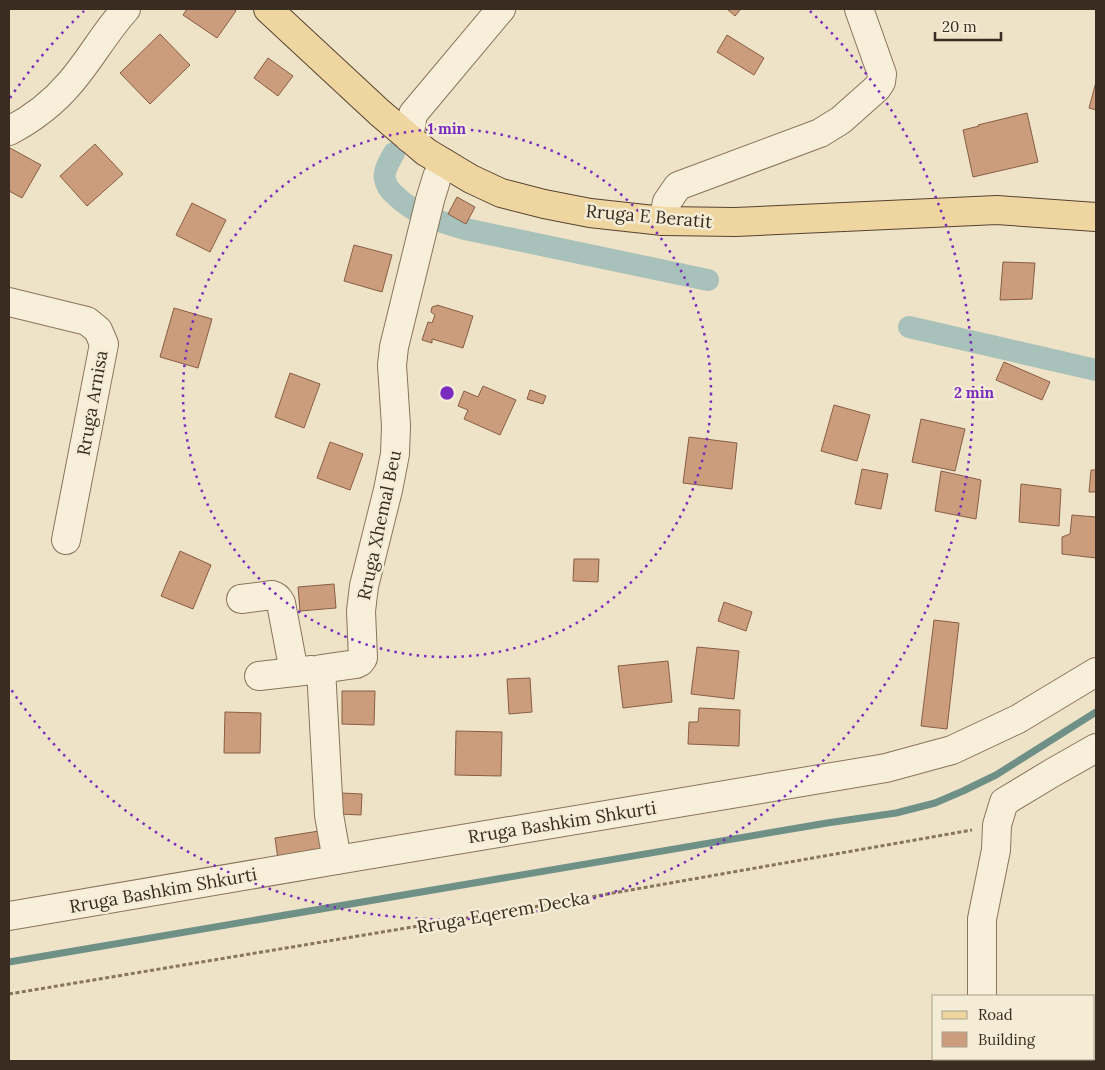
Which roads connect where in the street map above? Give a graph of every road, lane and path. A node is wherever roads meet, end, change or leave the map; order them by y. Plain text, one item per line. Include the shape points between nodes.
1 (126, 9) edge
2 (268, 9) edge
3 (501, 9) edge
4 (860, 9) edge
5 (9, 131) edge
6 (409, 138) junction
7 (444, 163) junction
8 (1096, 217) edge
9 (663, 221) junction
10 (9, 302) edge
11 (66, 540) dead end
12 (240, 599) dead end
13 (321, 669) junction
14 (294, 672) junction
15 (1096, 672) edge
16 (259, 676) dead end
17 (1096, 748) edge
18 (997, 825) junction
19 (337, 860) junction
20 (9, 916) edge
21 (9, 994) edge
22 (982, 995) edge

1 - 5 street via 70,84 37,114
2 - 6 main road, Rruga E Beratit
3 - 6 street via 413,114
4 - 9 street via 882,74 877,88 842,120 820,133 678,186 667,202
6 - 7 main road, Rruga E Beratit
7 - 9 main road, Rruga E Beratit via 501,193 590,213
7 - 13 street, Rruga Xhemal Beu via 430,200 394,347 395,454 364,586 363,658 356,664
8 - 9 main road, Rruga E Beratit via 997,210 735,222
10 - 11 street, Rruga Arnisa via 87,322 98,330 104,344
12 - 14 street via 276,595 279,599
13 - 14 street, Rruga Xhemal Beu
13 - 19 street via 329,815
14 - 16 street, Rruga Xhemal Beu
15 - 19 street, Rruga Bashkim Shkurti via 1018,718 952,750 886,768
17 - 18 street via 1004,802
18 - 21 path, Rruga Eqerem Decka
18 - 22 street via 996,850 982,918
19 - 20 street, Rruga Bashkim Shkurti

